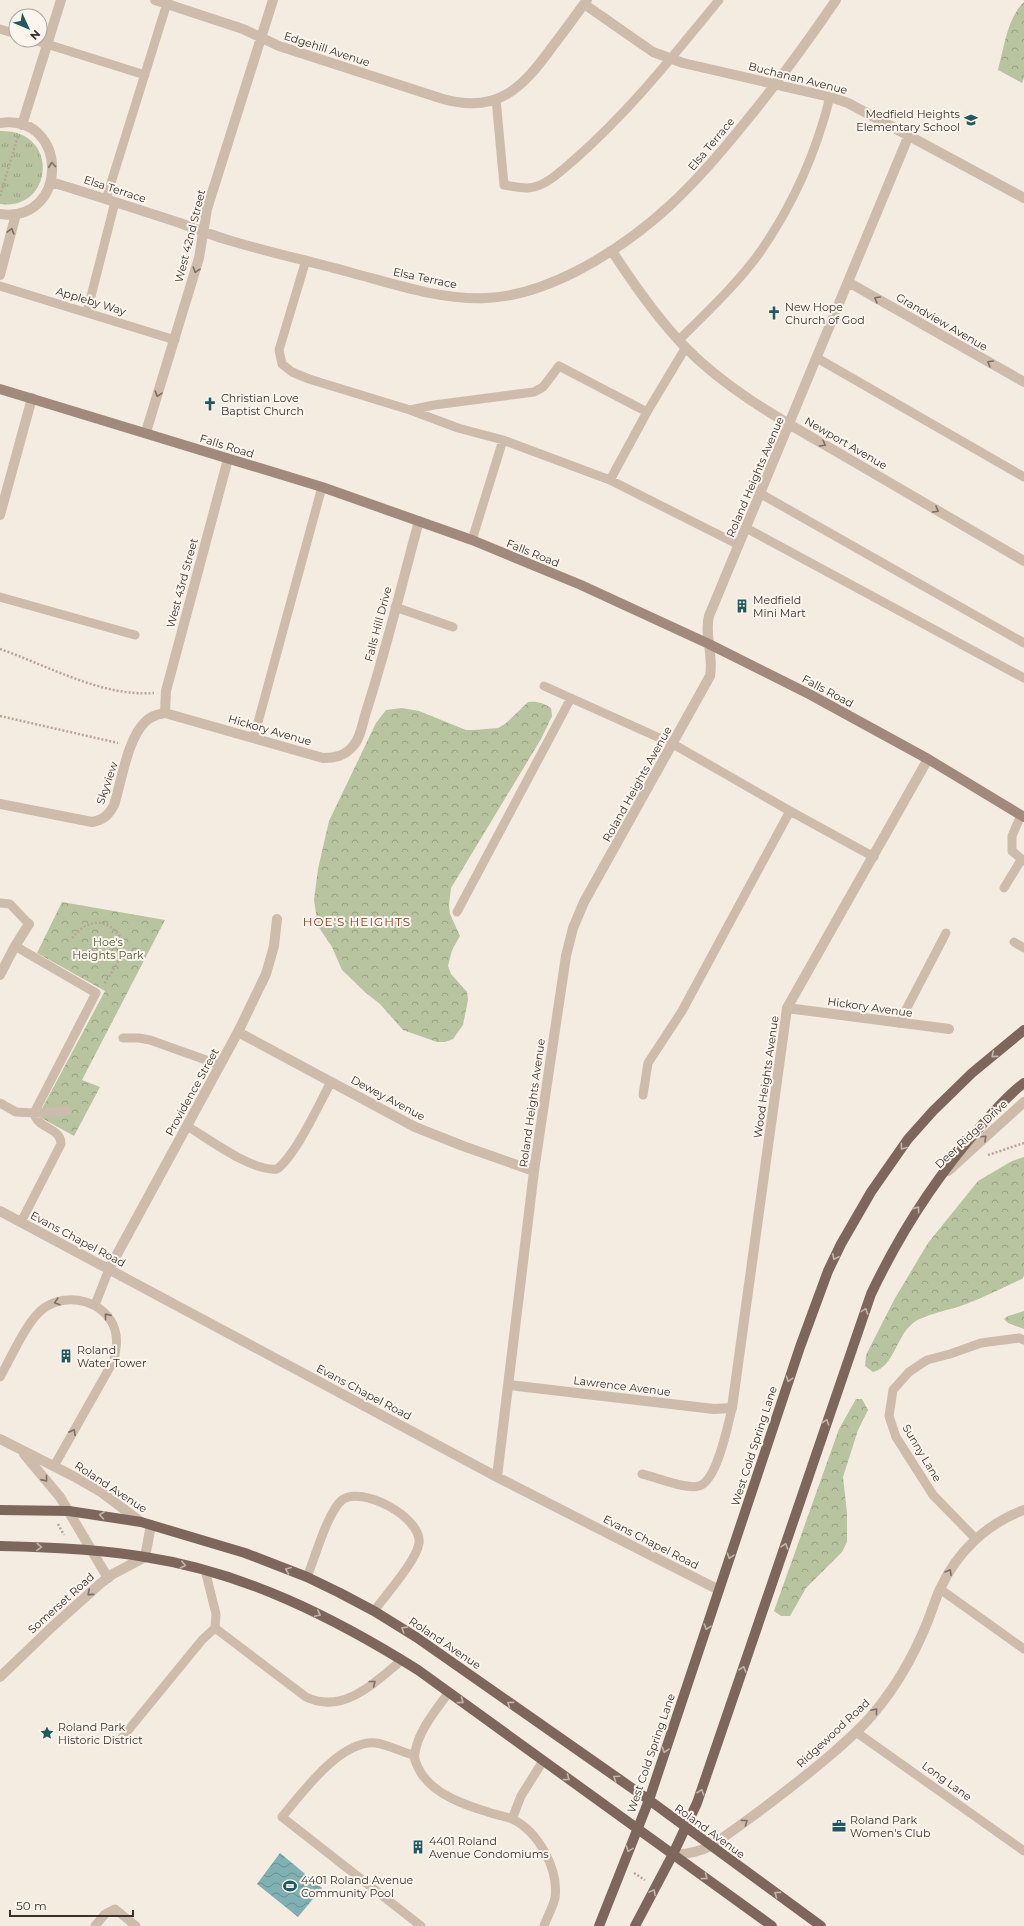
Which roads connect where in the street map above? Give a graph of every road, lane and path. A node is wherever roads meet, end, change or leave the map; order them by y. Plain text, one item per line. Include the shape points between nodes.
1 (61, 0) edge
2 (155, 0) edge
3 (273, 0) edge
4 (719, 0) edge
5 (836, 0) edge
6 (168, 2) edge
7 (585, 2) edge
8 (261, 38) junction
9 (48, 44) joint
10 (47, 48) edge
11 (670, 59) junction
12 (145, 75) junction
13 (776, 84) junction
14 (830, 97) junction
15 (496, 99) junction
16 (0, 123) edge
17 (22, 125) junction
18 (910, 135) junction
19 (51, 182) junction
20 (0, 196) edge
21 (1024, 198) edge
22 (110, 201) junction
23 (0, 214) edge
24 (16, 214) junction
25 (203, 232) junction
26 (612, 251) junction
27 (306, 260) junction
28 (0, 275) edge
29 (848, 282) junction
30 (0, 286) edge
31 (87, 312) junction
32 (174, 340) junction
33 (682, 344) junction
34 (817, 358) junction
35 (1024, 382) edge
36 (0, 389) edge
37 (32, 398) junction
38 (410, 410) junction
39 (647, 412) junction
40 (790, 424) junction
41 (146, 432) junction
42 (503, 440) junction
43 (228, 459) junction
44 (1024, 477) edge
45 (610, 480) junction
46 (322, 487) junction
47 (761, 494) junction
48 (2, 498) edge
49 (0, 515) edge
50 (419, 521) junction
51 (746, 528) junction
52 (472, 540) junction
53 (739, 545) junction
54 (1024, 561) edge
55 (0, 597) edge
56 (395, 607) junction
57 (453, 627) dead end
58 (135, 635) dead end
59 (1024, 643) edge
60 (709, 644) junction
61 (0, 649) edge
62 (1024, 678) edge
63 (544, 686) dead end
64 (165, 692) junction
65 (571, 698) junction
66 (165, 713) junction
67 (0, 716) edge
68 (359, 733) joint
69 (254, 737) junction
70 (119, 743) dead end
71 (673, 744) junction
72 (928, 759) junction
73 (0, 804) edge
74 (790, 811) junction
75 (1022, 816) edge
76 (874, 857) junction
77 (1022, 861) edge
78 (1004, 888) dead end
79 (0, 903) edge
80 (457, 912) dead end
81 (277, 919) dead end
82 (29, 924) joint
83 (946, 933) dead end
84 (72, 938) dead end
85 (1014, 942) dead end
86 (15, 946) junction
87 (1024, 948) edge
88 (0, 975) edge
89 (96, 993) junction
90 (787, 1008) junction
91 (899, 1023) junction
92 (949, 1030) dead end
93 (1024, 1030) edge
94 (238, 1032) junction
95 (123, 1038) dead end
96 (220, 1065) junction
97 (331, 1082) junction
98 (1024, 1083) edge
99 (643, 1095) dead end
100 (1024, 1102) edge
101 (0, 1103) edge
102 (67, 1111) dead end
103 (34, 1112) junction
104 (187, 1126) junction
105 (1024, 1143) edge
106 (988, 1154) dead end
107 (534, 1171) junction
108 (935, 1184) junction
109 (0, 1211) edge
110 (21, 1222) junction
111 (109, 1269) junction
112 (95, 1305) junction
113 (1024, 1340) edge
114 (0, 1377) edge
115 (509, 1385) junction
116 (732, 1408) junction
117 (0, 1438) edge
118 (20, 1450) junction
119 (54, 1466) junction
120 (642, 1474) dead end
121 (497, 1477) junction
122 (0, 1510) edge
123 (1024, 1510) edge
124 (69, 1511) junction
125 (55, 1519) dead end
126 (141, 1522) junction
127 (151, 1525) junction
128 (975, 1538) junction
129 (67, 1539) dead end
130 (0, 1546) edge
131 (93, 1552) junction
132 (145, 1557) junction
133 (205, 1570) junction
134 (307, 1577) junction
135 (108, 1578) junction
136 (940, 1589) junction
137 (719, 1590) junction
138 (374, 1611) junction
139 (215, 1628) junction
140 (1024, 1649) edge
141 (402, 1660) junction
142 (0, 1677) edge
143 (449, 1692) junction
144 (856, 1732) junction
145 (121, 1739) dead end
146 (414, 1755) junction
147 (543, 1761) junction
148 (649, 1800) junction
149 (512, 1819) junction
150 (637, 1828) junction
151 (686, 1828) junction
152 (712, 1846) junction
153 (1024, 1851) edge
154 (673, 1854) junction
155 (634, 1873) dead end
156 (645, 1880) dead end
157 (95, 1926) edge
158 (136, 1926) edge
159 (422, 1926) edge
160 (544, 1926) edge
161 (599, 1926) edge
162 (635, 1926) edge
163 (772, 1926) edge
164 (820, 1926) edge

1 - 9 street
2 - 6 street, Edgehill Avenue
3 - 8 street, West 42nd Street
4 - 11 lane
5 - 13 street
6 - 8 street, Edgehill Avenue
6 - 12 lane
7 - 11 street, Buchanan Avenue via 653,52
7 - 15 street, Edgehill Avenue via 529,78
8 - 15 street, Edgehill Avenue via 455,102 481,103
8 - 25 street, West 42nd Street via 207,210
9 - 12 lane
10 - 17 street
11 - 13 street, Buchanan Avenue
11 - 15 lane via 625,111 590,145 564,168 535,187 504,185
12 - 22 lane
13 - 14 street, Buchanan Avenue
13 - 26 street, Elsa Terrace via 694,183 650,224
14 - 18 street, Buchanan Avenue via 864,110
14 - 33 lane via 823,127 802,178 772,233 745,271
16 - 17 street via 12,122
19 -> 17 street via 53,171 50,152 39,135
17 - 20 path
18 - 21 street, Buchanan Avenue
18 - 29 street, Roland Heights Avenue
19 - 22 street, Elsa Terrace
19 - 24 street via 45,195 34,206
22 - 25 street, Elsa Terrace
22 - 31 lane
23 - 24 street
28 -> 24 street
25 - 27 street, Elsa Terrace
25 -> 32 street, West 42nd Street via 199,258
26 - 27 street, Elsa Terrace via 536,289 486,298 439,295
26 - 33 street, Newport Avenue via 648,304
27 - 38 lane via 279,350 282,364 308,379
29 - 34 street, Roland Heights Avenue
35 -> 29 street, Grandview Avenue
30 - 31 lane, Appleby Way
31 - 32 lane, Appleby Way
32 -> 41 street, West 42nd Street
33 - 39 lane
33 - 40 street, Newport Avenue via 728,385
34 - 40 street, Roland Heights Avenue
34 - 44 lane
36 - 37 main road, Falls Road
37 - 41 main road, Falls Road
37 - 48 street
38 - 39 lane via 534,392 543,387 559,366
38 - 42 lane via 458,428
39 - 45 lane
40 - 47 street, Roland Heights Avenue
40 -> 54 street, Newport Avenue
41 - 43 main road, Falls Road
42 - 45 lane
42 - 52 lane
43 - 46 main road, Falls Road
43 - 64 street, West 43rd Street
45 - 53 lane
46 - 50 main road, Falls Road
46 - 69 lane
47 - 51 street, Roland Heights Avenue
47 - 59 lane
48 - 49 street
50 - 52 main road, Falls Road
50 - 56 street, Falls Hill Drive
51 - 53 street, Roland Heights Avenue
51 - 62 lane
52 - 60 main road, Falls Road via 581,585
53 - 60 street, Roland Heights Avenue via 709,616
55 - 58 lane
56 - 57 lane
56 - 68 street, Falls Hill Drive
60 - 71 street, Roland Heights Avenue via 712,655 710,676
60 - 72 main road, Falls Road via 811,695
61 - 64 path via 59,673 111,689 144,694
63 - 65 lane
64 - 66 street, West 43rd Street
65 - 71 lane
65 - 80 lane
66 - 69 street, Hickory Avenue
66 - 73 street, Skyview via 146,721 138,732 130,748 111,812 99,821 92,822
67 - 70 path
68 - 69 street, Hickory Avenue via 354,745 342,755 333,758 323,758
71 - 74 lane
71 - 107 street, Roland Heights Avenue via 584,902 573,928 566,956
72 - 75 main road, Falls Road
72 - 76 street, Wood Heights Avenue
74 - 76 lane
74 - 99 lane via 682,1010 648,1064
75 - 77 lane via 1012,836 1012,852
76 - 90 street, Wood Heights Avenue
77 - 78 lane
79 - 82 lane via 10,904
81 - 94 street, Providence Street via 274,946 266,974
82 - 86 street
83 - 91 lane
84 - 89 path via 88,924 98,922 114,930 123,944 121,955 103,987
85 - 87 lane
86 - 88 street
86 - 89 lane
89 - 103 lane
90 - 91 street, Hickory Avenue
90 - 116 street, Wood Heights Avenue
91 - 92 street, Hickory Avenue
93 -> 137 main road, West Cold Spring Lane via 972,1073 933,1111 888,1166 847,1232 828,1271 800,1347
94 - 96 street, Providence Street
94 - 97 street, Dewey Avenue
95 - 96 lane via 150,1040
96 - 104 street, Providence Street
97 - 104 lane via 293,1150 277,1169 261,1167 244,1160
97 - 107 street, Dewey Avenue via 415,1127
98 - 108 main road via 990,1116
108 -> 100 street, Deer Ridge Drive
101 - 103 lane via 16,1112
102 - 103 lane
103 - 110 lane via 38,1122 58,1134 61,1144
104 - 111 street, Providence Street
105 - 106 path
107 - 115 street, Roland Heights Avenue
151 -> 108 main road via 697,1803 871,1294 907,1224
109 - 110 street, Evans Chapel Road
110 - 111 street, Evans Chapel Road
111 - 112 lane
111 - 121 street, Evans Chapel Road
112 -> 114 lane via 69,1299 45,1307 33,1318
119 -> 112 lane via 114,1360 117,1340 112,1322
113 - 128 lane, Sunny Lane via 1019,1338 981,1343 927,1360 909,1372 892,1390 889,1416 896,1437 933,1495
115 - 116 street, Lawrence Avenue via 714,1409
115 - 121 street, Roland Heights Avenue
116 - 120 lane via 716,1464 710,1478 700,1486 691,1487
117 - 118 street, Roland Avenue
118 - 119 street, Roland Avenue
118 -> 124 street, Roland Avenue
119 - 126 street, Roland Avenue via 101,1492
121 - 137 street, Evans Chapel Road
122 - 124 main road
123 - 128 street, Ridgewood Road via 1008,1516
126 -> 124 main road
124 - 131 street, Roland Avenue
125 - 129 path
126 - 127 main road, Roland Avenue
127 - 132 street
134 -> 127 main road, Roland Avenue via 245,1553
136 -> 128 street, Ridgewood Road via 950,1569
130 -> 131 main road
131 - 132 main road
131 - 135 street, Roland Avenue
132 -> 133 main road
132 - 135 street, Somerset Road
133 - 139 lane via 216,1614
133 -> 141 main road via 274,1594 310,1610
134 - 138 main road, Roland Avenue
134 - 138 lane via 331,1514 343,1499 357,1495 393,1509 415,1527 419,1543 412,1559
135 -> 142 street, Somerset Road
136 - 140 lane
144 -> 136 street, Ridgewood Road via 880,1705 898,1678 924,1629
137 -> 148 main road, West Cold Spring Lane
148 -> 138 main road, Roland Avenue via 422,1641
139 -> 141 lane via 315,1701 341,1701 360,1693
139 - 145 lane via 202,1640
141 - 143 main road
143 - 146 lane via 425,1728
143 -> 147 main road
152 -> 144 street, Ridgewood Road via 807,1775
144 - 153 lane, Long Lane
146 - 149 lane via 416,1765 437,1789 465,1804
146 - 159 lane via 375,1743 359,1745 320,1772 282,1817
147 - 149 lane via 521,1796
147 -> 150 main road
148 - 150 main road, West Cold Spring Lane
148 - 151 main road, Roland Avenue
149 - 160 lane via 538,1843 555,1876 554,1898
150 - 154 main road
150 -> 161 main road, West Cold Spring Lane
151 - 152 main road, Roland Avenue
151 - 154 main road
152 - 154 street, Ridgewood Road via 699,1852
164 -> 152 main road, Roland Avenue
162 -> 154 main road
154 -> 163 main road
155 - 156 path
157 - 158 lane via 105,1914 115,1909

